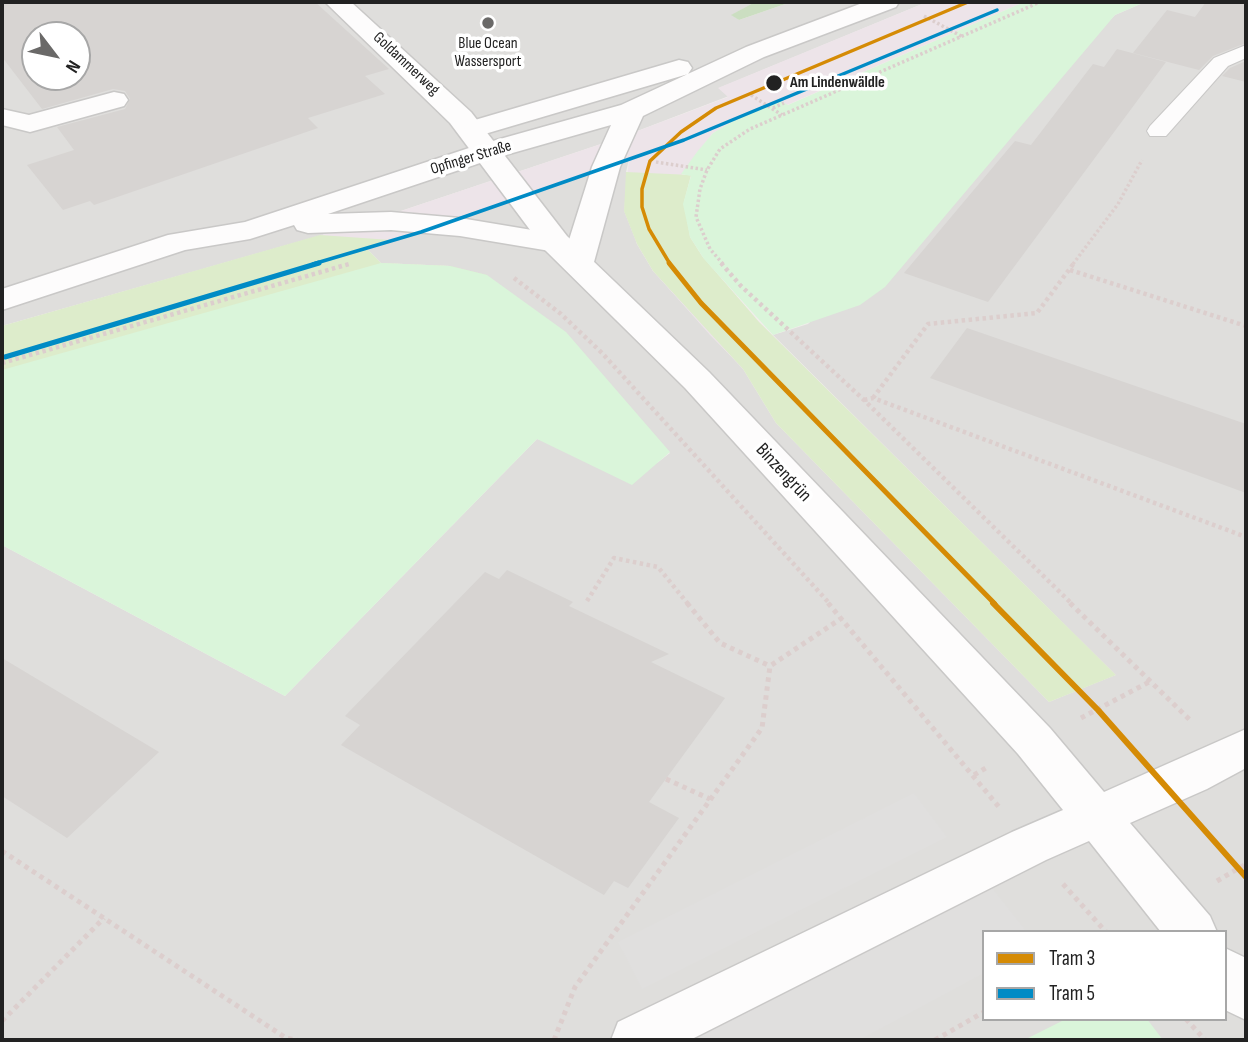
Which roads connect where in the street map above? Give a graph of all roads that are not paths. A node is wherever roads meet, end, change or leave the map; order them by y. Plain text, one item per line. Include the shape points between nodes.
1 (337, 2) edge
2 (887, 2) edge
3 (1246, 51) edge
4 (755, 52) junction
5 (114, 100) dead end
6 (631, 111) junction
7 (2, 119) edge
8 (1158, 131) road end
9 (477, 142) junction
10 (250, 230) junction
11 (179, 242) junction
12 (567, 253) junction
13 (2, 300) edge
14 (1237, 752) edge
15 (1096, 817) junction
16 (1190, 930) edge
17 (1227, 973) edge
18 (1246, 996) edge
19 (637, 1040) edge

1 - 9 street, Goldammerweg via 438,94
2 - 4 street, Opfinger Straße
3 - 8 lane via 1221,62
4 - 6 street, Opfinger Straße
4 - 9 street, Opfinger Straße via 701,61
5 - 7 street via 30,124
6 - 9 street, Opfinger Straße
6 - 12 street
9 - 10 street, Opfinger Straße
9 - 11 street, Opfinger Straße via 316,181 240,210
9 - 12 street, Binzengrün
10 - 11 street, Opfinger Straße
10 - 12 street via 391,221 460,228
11 - 13 street, Opfinger Straße
12 - 15 street, Binzengrün via 697,380 1034,741
14 - 15 street
15 - 16 street, Binzengrün
15 - 19 street via 1028,846
17 - 18 street

